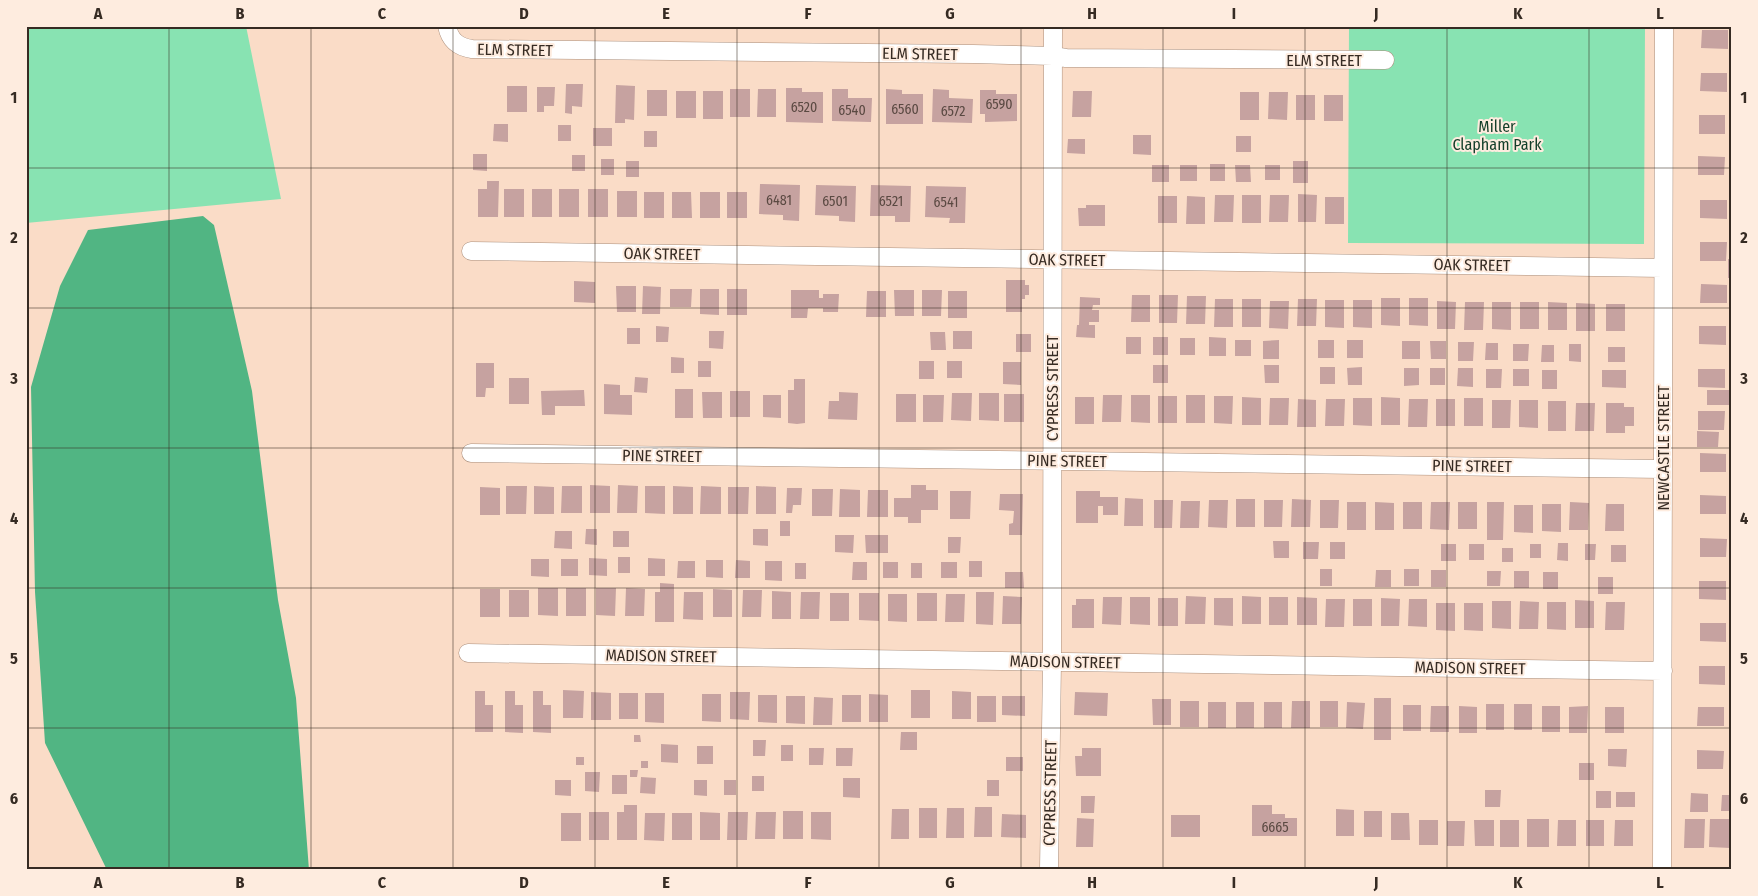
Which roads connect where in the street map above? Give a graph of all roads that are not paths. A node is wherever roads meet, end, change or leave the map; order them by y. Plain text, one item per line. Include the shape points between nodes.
1 (447, 26) edge
2 (1052, 26) edge
3 (1664, 26) edge
4 (1052, 56) junction
5 (1385, 60) dead end
6 (470, 251) dead end
7 (1052, 260) junction
8 (1663, 268) junction
9 (471, 453) dead end
10 (1052, 460) junction
11 (1663, 469) junction
12 (468, 652) dead end
13 (1052, 662) junction
14 (1662, 671) junction
15 (1049, 870) edge
16 (1662, 870) edge

1 - 4 street, ELM STREET via 459,47 472,50
2 - 4 street, CYPRESS STREET
3 - 8 street, NEWCASTLE STREET
4 - 5 street, ELM STREET
4 - 7 street, CYPRESS STREET
6 - 7 street, OAK STREET
7 - 8 street, OAK STREET
7 - 10 street, CYPRESS STREET
8 - 11 street, NEWCASTLE STREET
9 - 10 street, PINE STREET
10 - 11 street, PINE STREET
10 - 13 street, CYPRESS STREET
11 - 14 street, NEWCASTLE STREET
12 - 13 street, MADISON STREET
13 - 14 street, MADISON STREET
13 - 15 street, CYPRESS STREET
14 - 16 street, NEWCASTLE STREET

